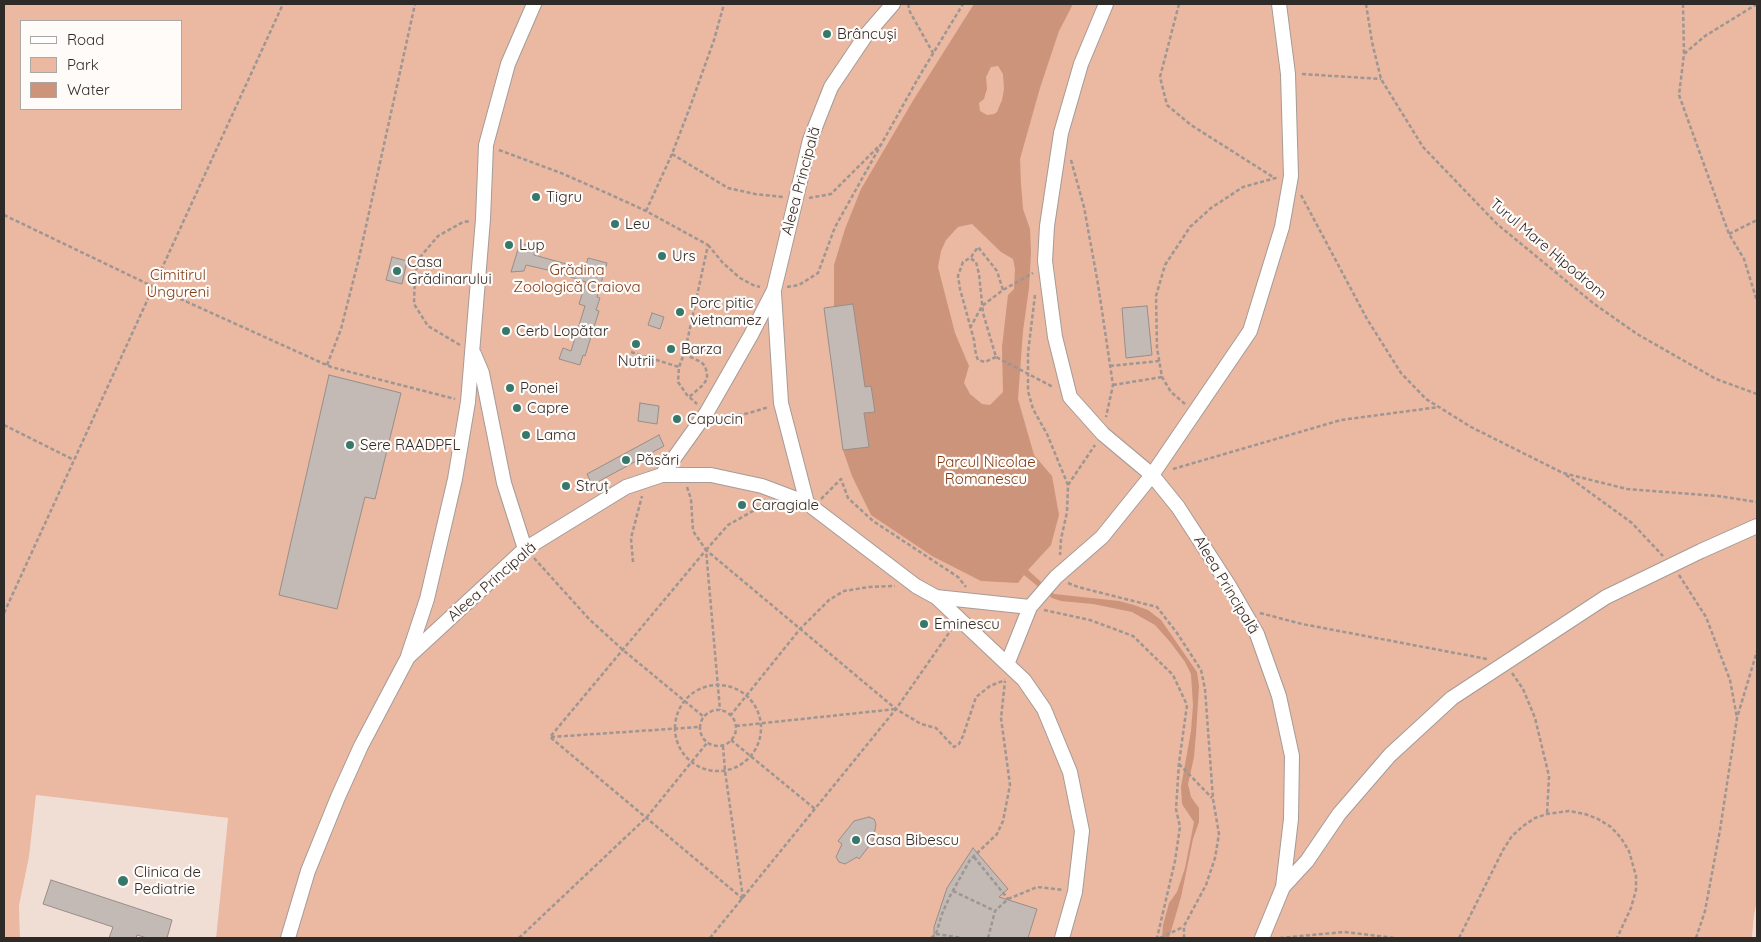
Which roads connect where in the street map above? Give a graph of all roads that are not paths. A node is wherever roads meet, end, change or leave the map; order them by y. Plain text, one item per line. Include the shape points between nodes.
1 (534, 4) edge
2 (893, 4) edge
3 (1106, 4) edge
4 (1279, 4) edge
5 (774, 290) junction
6 (473, 351) junction
7 (662, 475) junction
8 (1152, 476) junction
9 (810, 505) junction
10 (1757, 526) edge
11 (525, 549) junction
12 (936, 597) junction
13 (1030, 606) junction
14 (408, 657) junction
15 (1008, 662) junction
16 (1283, 887) junction
17 (288, 938) edge
18 (1062, 938) edge
19 (1262, 938) edge

1 - 6 street via 508,64 486,145
2 - 5 street, Aleea Principală via 866,35 831,87 810,140
3 - 8 street, Aleea Principală via 1081,64 1061,133 1042,265 1070,397 1103,434
4 - 8 street via 1288,74 1291,176 1282,227 1250,332
5 - 7 street, Aleea Principală via 707,412
5 - 9 street, Aleea Principală via 781,403
6 - 11 street via 482,373 504,482
6 - 14 street via 453,489 427,599
7 - 9 street via 711,476 762,486
7 - 11 street, Aleea Principală via 626,487
8 - 13 street via 1102,537
8 - 16 street, Aleea Principală via 1178,507 1257,634 1279,696 1292,756 1291,819
9 - 12 street via 916,586
10 - 16 street via 1606,598 1452,698 1390,755
11 - 14 street, Aleea Principală
12 - 13 street
12 - 15 street
13 - 15 street
14 - 17 street, Aleea Principală via 338,797 308,872
15 - 18 street via 1044,709 1070,772 1082,831 1075,892
16 - 19 street, Aleea Principală

